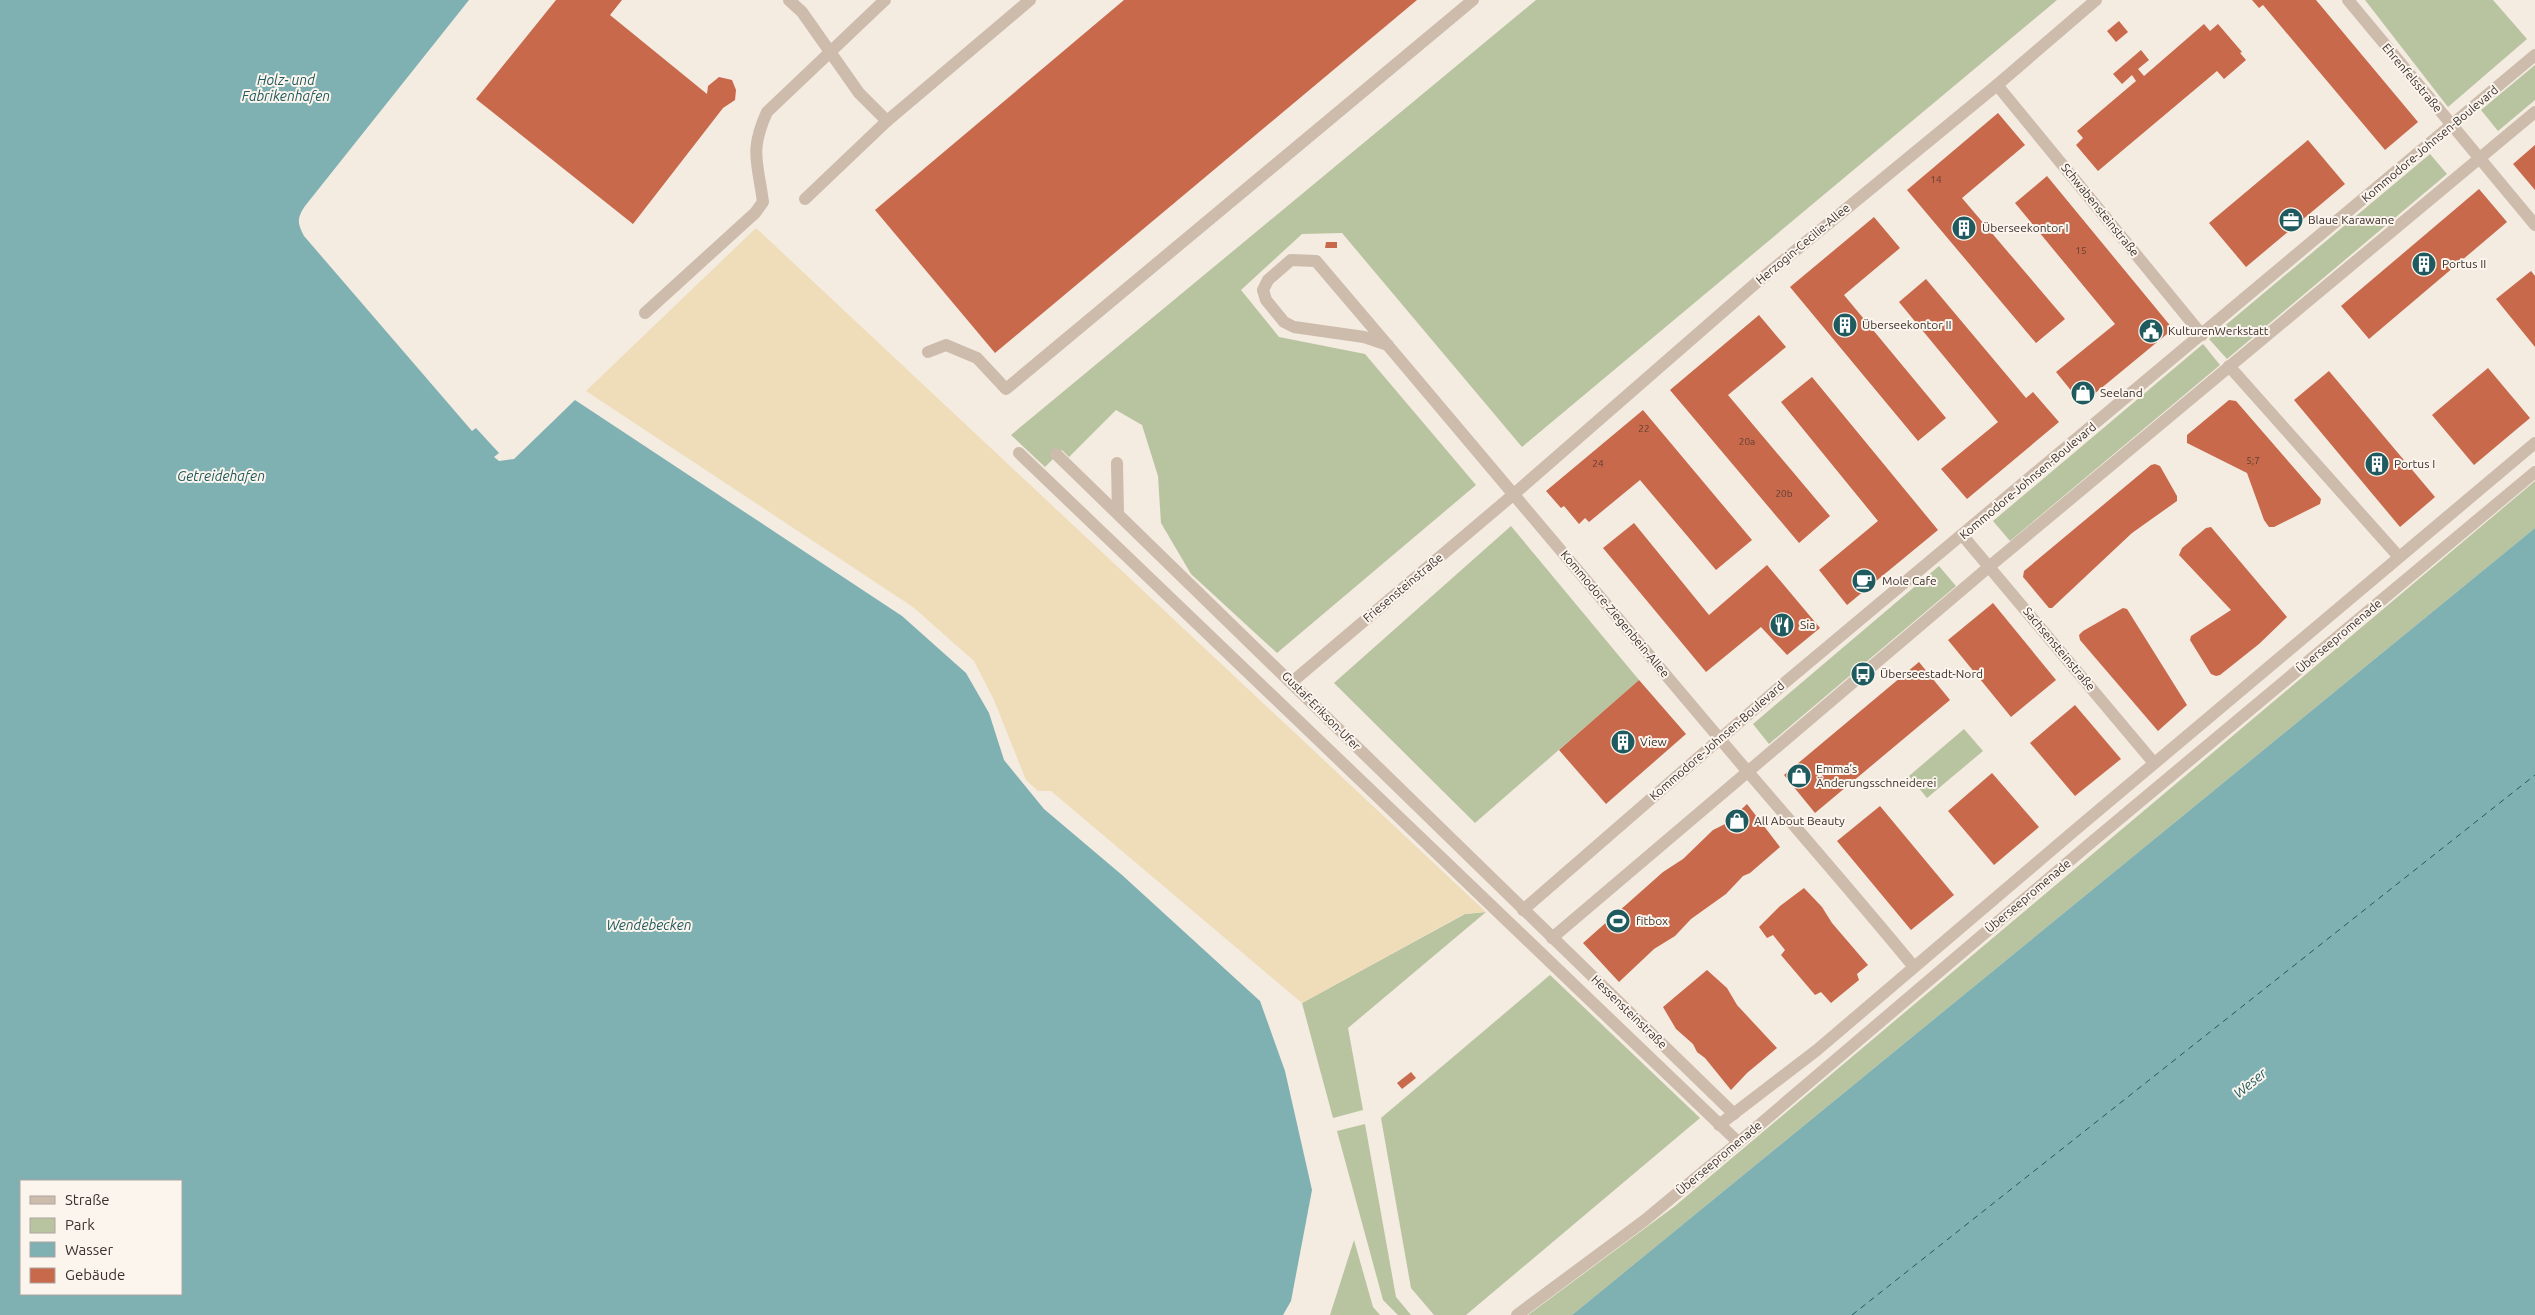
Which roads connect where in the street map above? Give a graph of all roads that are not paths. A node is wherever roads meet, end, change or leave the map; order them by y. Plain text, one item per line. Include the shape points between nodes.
1 (788, 0) edge
2 (885, 0) edge
3 (1030, 0) edge
4 (1473, 0) edge
5 (2096, 0) edge
6 (2348, 0) edge
7 (830, 50) junction
8 (2535, 55) edge
9 (1997, 85) junction
10 (2535, 112) edge
11 (887, 121) junction
12 (2452, 125) junction
13 (2480, 159) junction
14 (806, 199) dead end
15 (2535, 225) edge
16 (645, 313) dead end
17 (2202, 335) junction
18 (1388, 345) junction
19 (928, 352) dead end
20 (2229, 366) junction
21 (2535, 443) edge
22 (1019, 453) dead end
23 (1056, 454) dead end
24 (1117, 463) dead end
25 (2535, 472) edge
26 (1514, 494) junction
27 (1118, 514) junction
28 (1963, 536) junction
29 (2399, 557) junction
30 (1990, 566) junction
31 (1292, 682) junction
32 (1719, 739) junction
33 (2154, 763) junction
34 (1747, 772) junction
35 (1524, 910) junction
36 (1552, 938) junction
37 (1914, 966) junction
38 (1734, 1114) junction
39 (1719, 1125) junction
40 (1738, 1142) junction
41 (1516, 1315) edge

1 - 7 street via 802,12
2 - 7 street
3 - 11 street
4 - 19 street via 1006,389 977,358 946,345
5 - 9 street, Herzogin-Cecilie-Allee
6 - 12 street, Ehrenfelsstraße
7 - 11 street via 859,93
7 - 16 street via 767,112 757,133 755,154 764,202
8 - 12 street, Kommodore-Johnsen-Boulevard
9 - 17 street, Schwabensteinstraße
9 - 26 street, Herzogin-Cecilie-Allee via 1756,283
10 - 13 street
11 - 14 street
12 - 13 street, Ehrenfelsstraße
12 - 17 street, Kommodore-Johnsen-Boulevard
13 - 15 street, Ehrenfelsstraße
13 - 20 street
17 - 28 street, Kommodore-Johnsen-Boulevard
18 - 18 street, Kommodore-Ziegenbein-Allee via 1316,261 1291,260 1268,280 1263,290 1276,314 1294,328 1364,337
18 - 26 street, Kommodore-Ziegenbein-Allee
20 - 29 street
20 - 30 street
21 - 29 street, Überseepromenade
22 - 39 street
23 - 27 street, Gustaf-Erikson-Ufer
24 - 27 street
25 - 40 street, Überseepromenade via 2086,846
26 - 31 street, Friesensteinstraße
26 - 32 street, Kommodore-Ziegenbein-Allee
27 - 31 street, Gustaf-Erikson-Ufer
28 - 30 street, Sachsensteinstraße
28 - 32 street, Kommodore-Johnsen-Boulevard
29 - 33 street, Überseepromenade
30 - 33 street, Sachsensteinstraße
30 - 34 street
31 - 35 street, Gustaf-Erikson-Ufer
32 - 34 street, Kommodore-Ziegenbein-Allee
32 - 35 street, Kommodore-Johnsen-Boulevard
33 - 37 street, Überseepromenade
34 - 36 street
34 - 37 street, Kommodore-Ziegenbein-Allee
35 - 36 street, Hessensteinstraße
36 - 38 street, Hessensteinstraße
37 - 38 street, Überseepromenade via 1817,1050
38 - 39 street, Überseepromenade
39 - 40 street
40 - 41 street, Überseepromenade via 1645,1220

